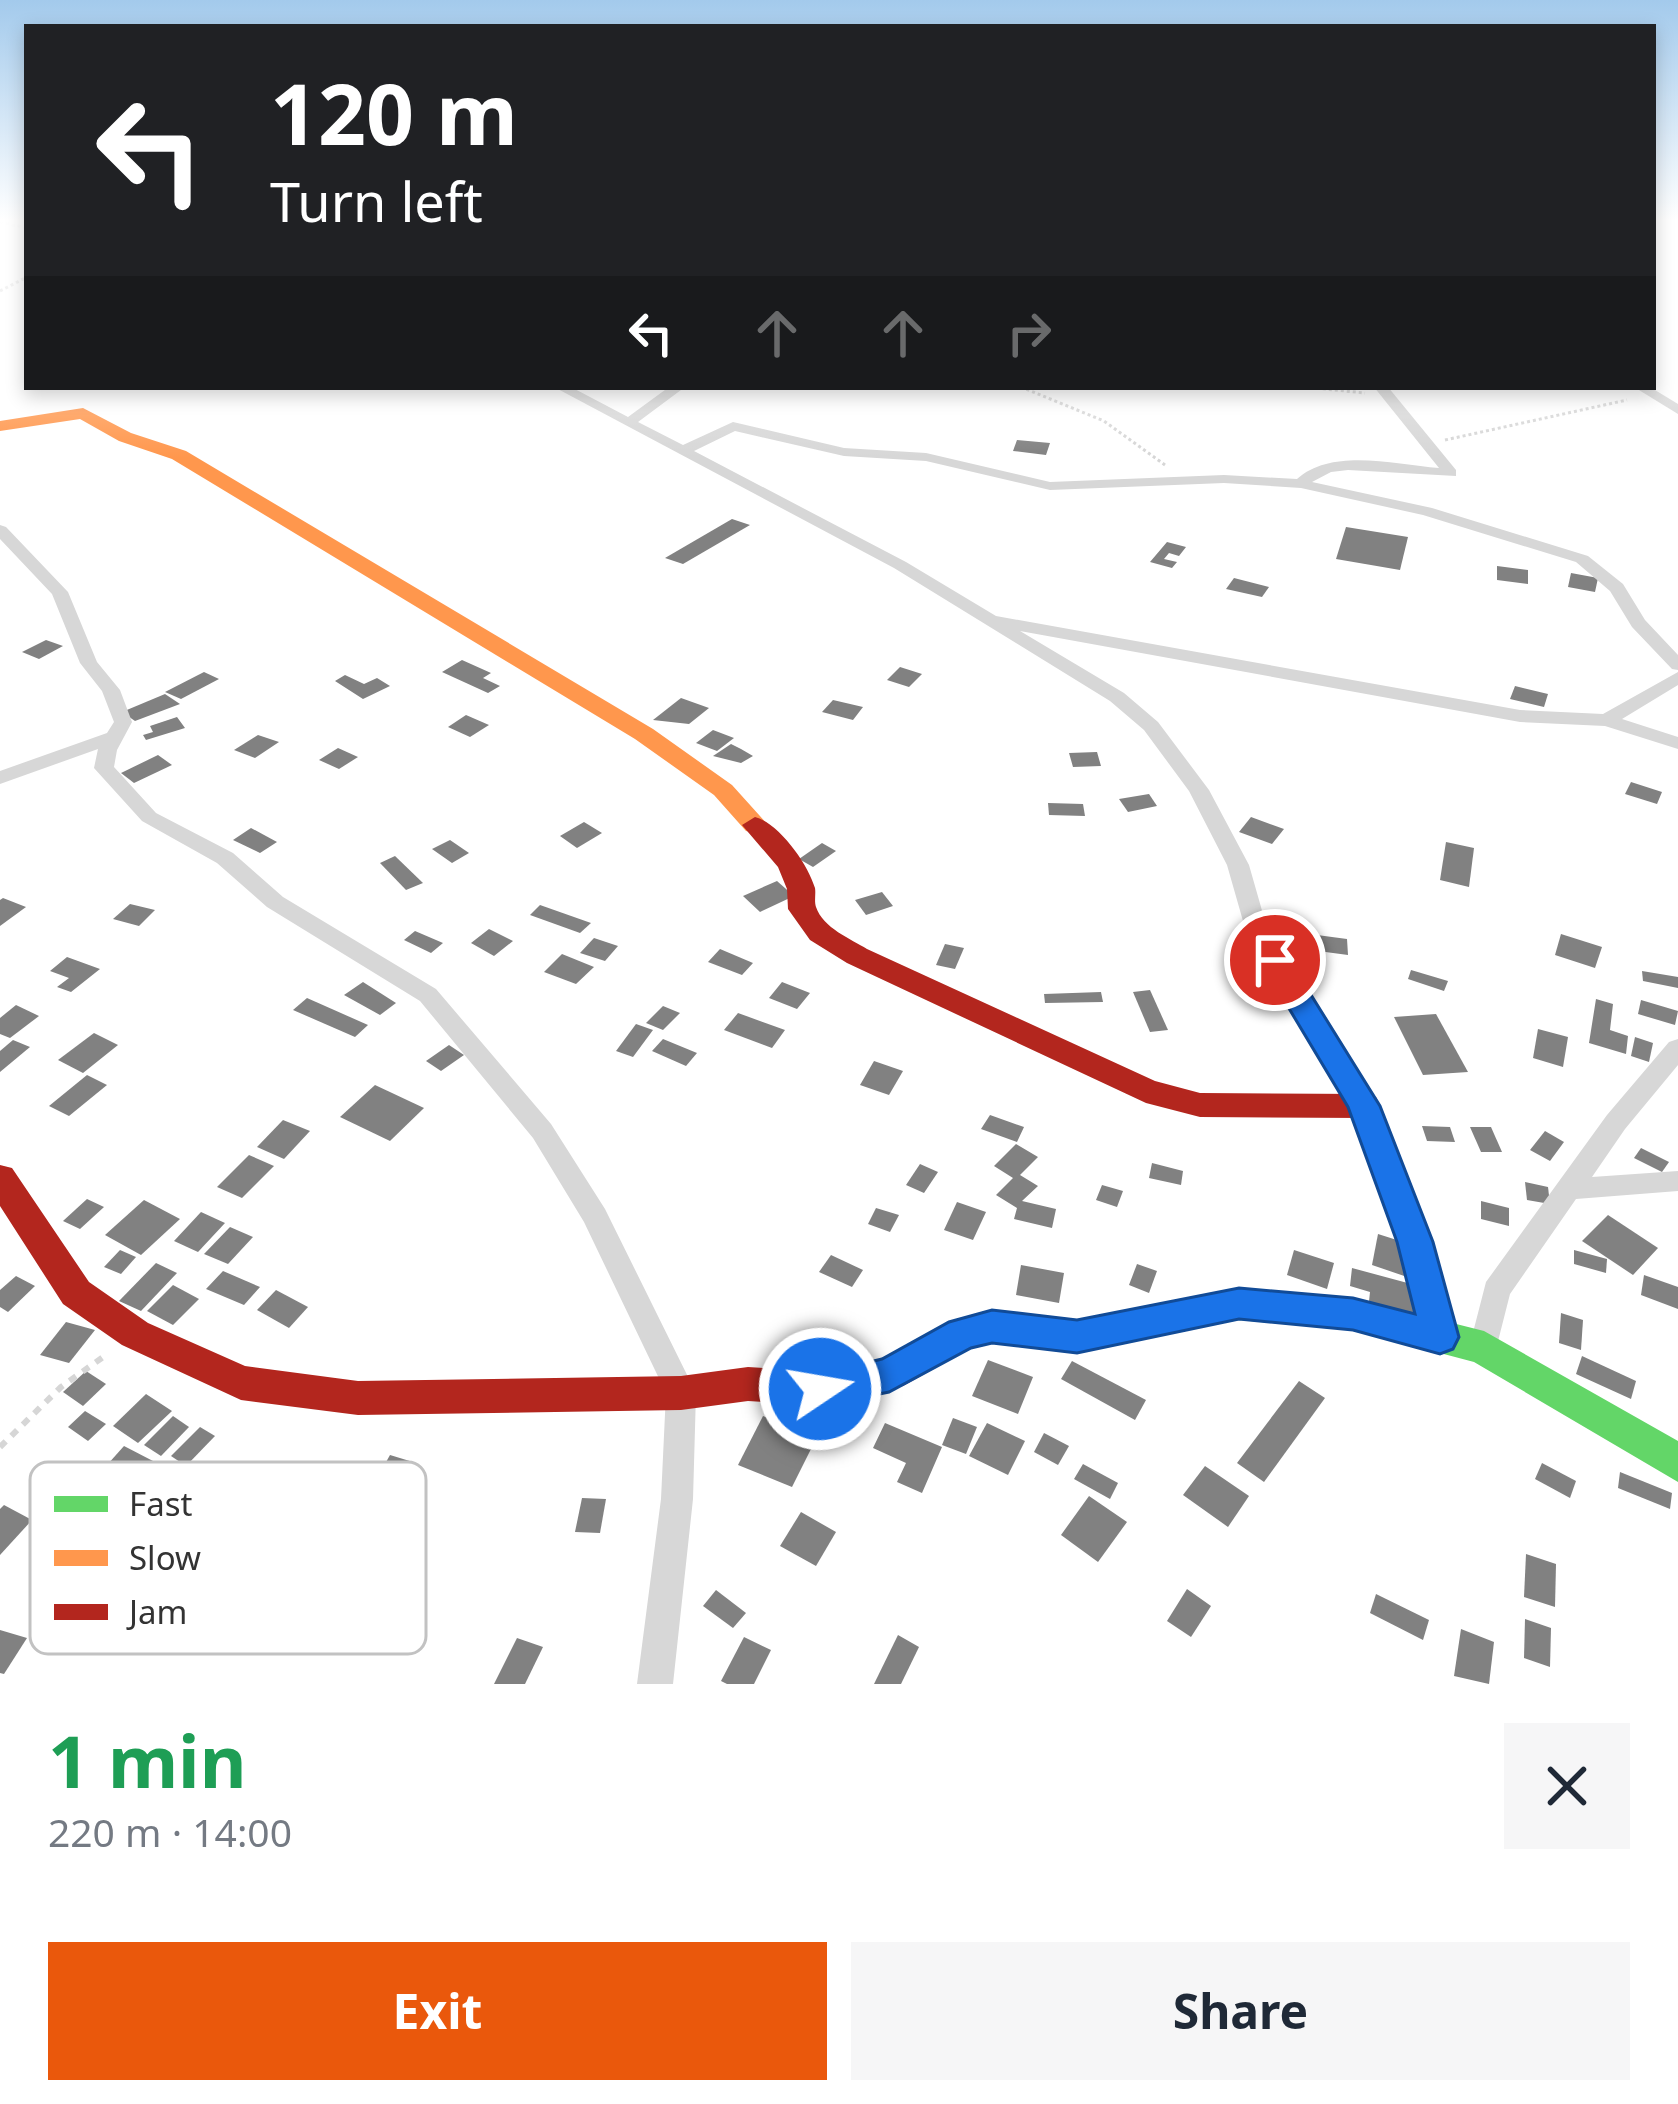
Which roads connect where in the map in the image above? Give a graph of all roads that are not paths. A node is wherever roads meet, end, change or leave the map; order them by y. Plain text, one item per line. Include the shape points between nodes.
1 (567, 390) edge
2 (674, 390) edge
3 (1385, 390) edge
4 (1644, 390) edge
5 (1678, 410) edge
6 (629, 422) junction
7 (0, 426) edge
8 (685, 450) junction
9 (1301, 484) junction
10 (0, 530) edge
11 (984, 619) junction
12 (1678, 665) edge
13 (1678, 677) edge
14 (1607, 719) junction
15 (112, 737) junction
16 (1678, 743) edge
17 (0, 778) edge
18 (1678, 1048) edge
19 (1364, 1106) junction
20 (0, 1178) edge
21 (1678, 1181) edge
22 (1567, 1189) junction
23 (1440, 1337) junction
24 (1484, 1348) junction
25 (681, 1393) junction
26 (1678, 1463) edge
27 (655, 1684) edge

1 - 6 street
2 - 6 street
3 - 9 street via 1451,473 1350,467 1313,472
4 - 5 street
6 - 8 street
7 - 19 street via 83,413 179,455 644,734 723,790 790,864 802,909 820,933 856,956 1145,1091 1200,1105
8 - 9 street via 733,426 1050,486
8 - 11 street
9 - 12 street via 1464,521 1582,559 1617,588
10 - 15 street via 61,592 124,722
11 - 14 street via 1520,716
11 - 19 street via 1117,697 1151,726 1199,790 1238,865 1256,928
13 - 14 street
14 - 16 street
15 - 17 street
15 - 25 street via 104,768 148,817 225,858 275,902 428,995 460,1030 542,1131 596,1217
18 - 22 street
19 - 23 street
20 - 25 street via 76,1293 135,1334 241,1383 358,1398
21 - 22 street
22 - 24 street via 1496,1290
23 - 24 street
23 - 25 street via 1353,1314 1239,1304 1077,1336 992,1327 963,1333 889,1375 820,1389 748,1384
24 - 26 street
25 - 27 street

